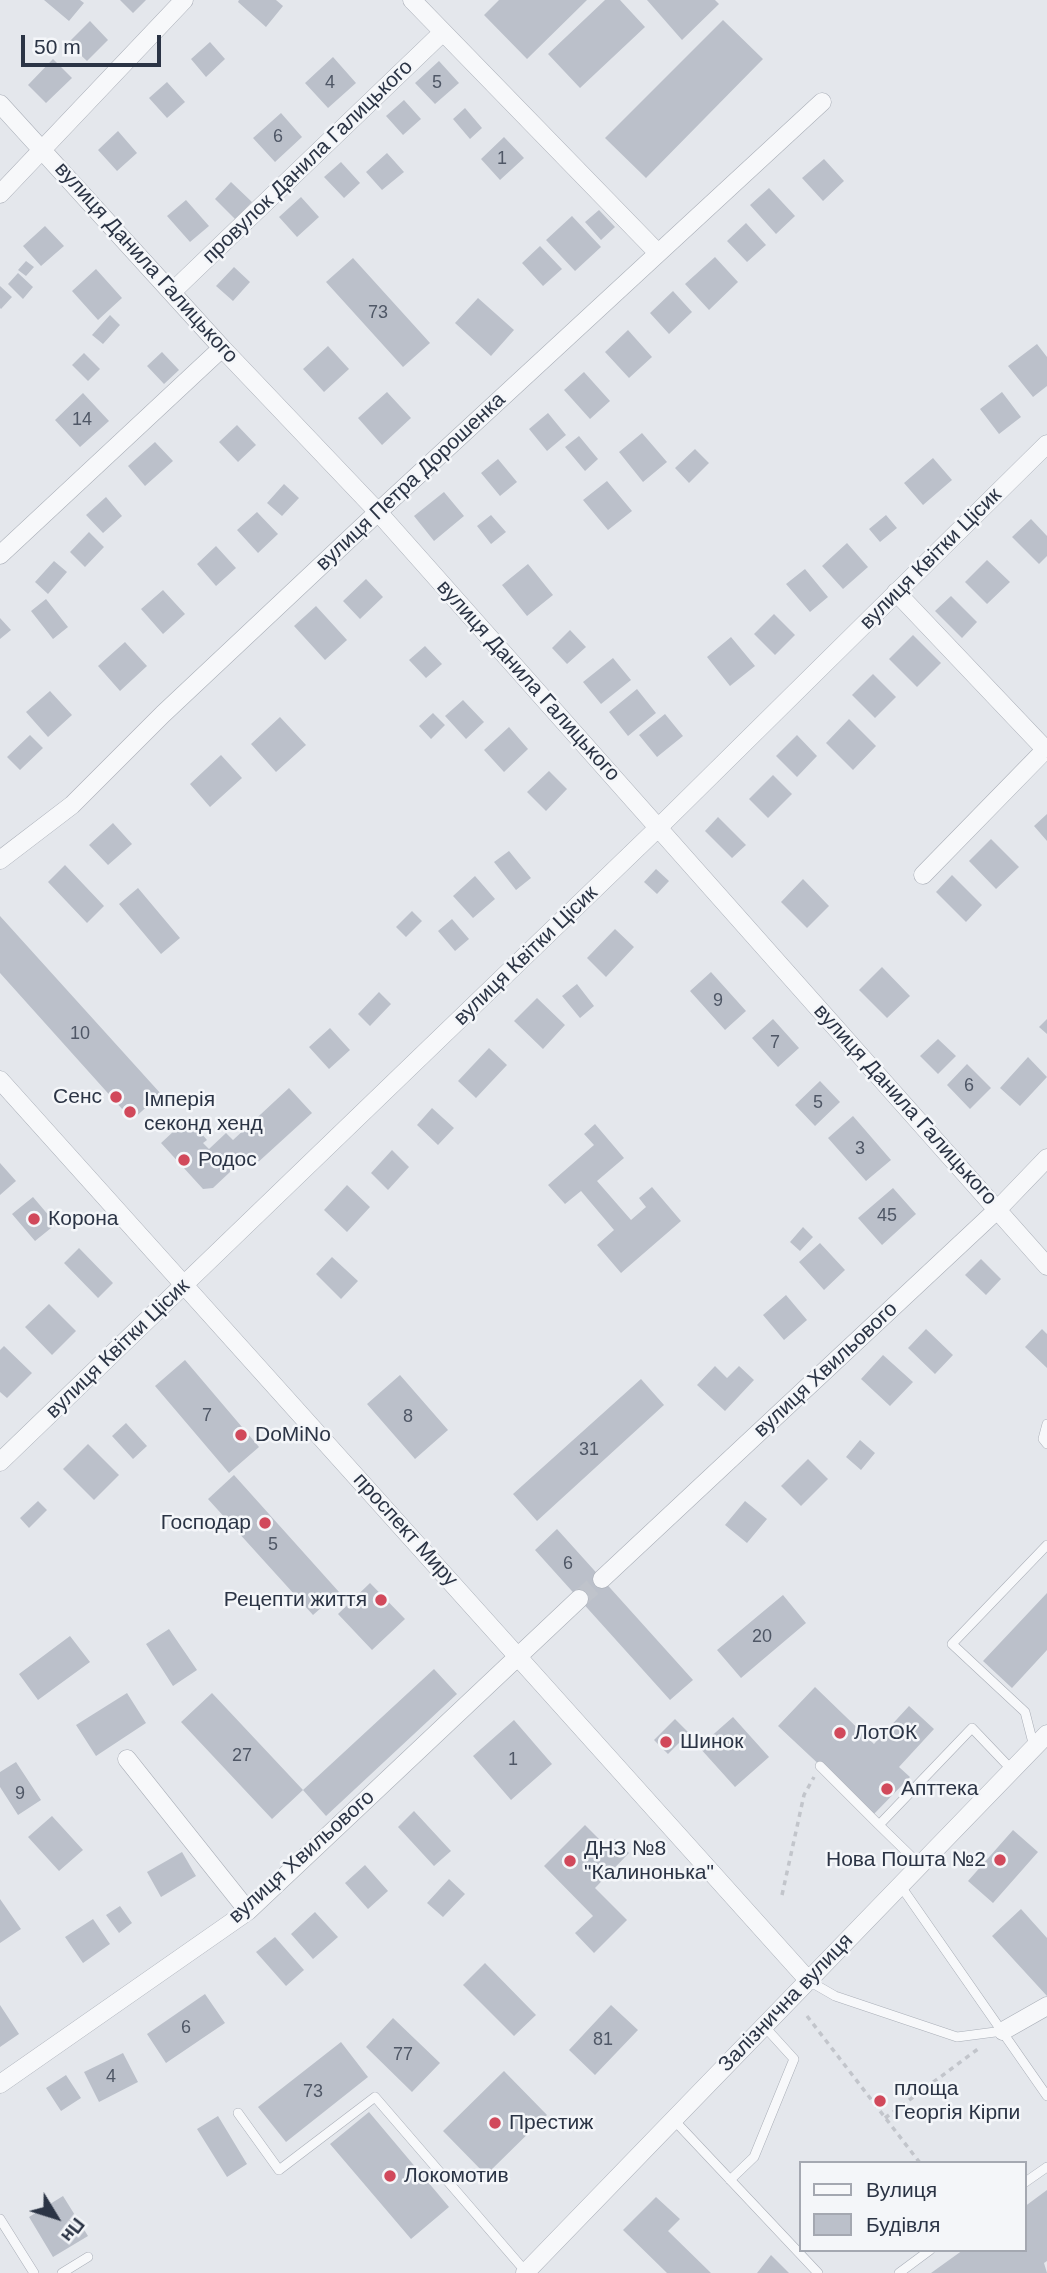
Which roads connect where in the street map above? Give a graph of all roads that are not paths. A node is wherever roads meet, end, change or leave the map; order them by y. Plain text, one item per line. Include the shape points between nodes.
1 (184, 0) edge
2 (412, 0) edge
3 (443, 32) junction
4 (822, 102) dead end
5 (0, 104) edge
6 (42, 149) junction
7 (0, 194) edge
8 (658, 253) junction
9 (172, 292) junction
10 (222, 348) junction
11 (1047, 444) edge
12 (378, 512) junction
13 (0, 555) edge
14 (896, 592) junction
15 (1046, 748) edge
16 (659, 827) junction
17 (0, 860) edge
18 (923, 875) dead end
19 (0, 1080) edge
20 (1047, 1158) edge
21 (998, 1209) junction
22 (1047, 1266) edge
23 (185, 1286) junction
24 (1047, 1424) edge
25 (1047, 1444) edge
26 (0, 1462) edge
27 (1047, 1545) edge
28 (602, 1579) tunnel mouth
29 (579, 1600) tunnel mouth
30 (518, 1657) junction
31 (1041, 1741) edge
32 (127, 1759) dead end
33 (820, 1766) road end
34 (1012, 1770) junction
35 (879, 1825) junction
36 (920, 1865) junction
37 (900, 1885) junction
38 (248, 1911) junction
39 (809, 1981) junction
40 (1047, 2006) edge
41 (764, 2026) junction
42 (1003, 2031) junction
43 (0, 2084) edge
44 (1047, 2096) edge
45 (238, 2113) dead end
46 (673, 2119) junction
47 (1047, 2167) edge
48 (730, 2180) junction
49 (1026, 2182) edge
50 (0, 2219) edge
51 (927, 2252) edge
52 (88, 2257) dead end
53 (525, 2272) edge
54 (34, 2273) edge
55 (62, 2273) edge
56 (818, 2273) edge
57 (899, 2273) edge

1 - 6 street
2 - 3 street
3 - 8 street
3 - 9 street, провулок Данила Галицького
4 - 8 street, вулиця Петра Дорошенка
5 - 6 street, вулиця Данила Галицького
6 - 7 street
6 - 9 street, вулиця Данила Галицького
8 - 12 street, вулиця Петра Дорошенка
9 - 10 street, вулиця Данила Галицького
10 - 12 street, вулиця Данила Галицького
10 - 13 street
11 - 14 street, вулиця Квітки Цісик
12 - 16 street, вулиця Данила Галицького
12 - 17 street, вулиця Петра Дорошенка via 72,805
14 - 15 street
14 - 16 street, вулиця Квітки Цісик
15 - 18 street
16 - 21 street, вулиця Данила Галицького
16 - 23 street, вулиця Квітки Цісик
19 - 23 street, проспект Миру
20 - 21 street, вулиця Хвильового
21 - 22 street, вулиця Данила Галицького
21 - 28 street, вулиця Хвильового
23 - 26 street, вулиця Квітки Цісик
23 - 30 street, проспект Миру
24 - 25 lane via 1043,1439
27 - 31 lane via 952,1644 1025,1712
29 - 30 street, вулиця Хвильового
30 - 38 street, вулиця Хвильового
30 - 39 street, проспект Миру
31 - 34 street, Залізнична вулиця
32 - 38 street
33 - 35 lane
34 - 35 lane via 972,1728
34 - 36 street, Залізнична вулиця
35 - 36 lane
36 - 37 street, Залізнична вулиця
37 - 39 street, Залізнична вулиця
37 - 42 lane
38 - 43 street, вулиця Хвильового
39 - 41 street, Залізнична вулиця
39 - 42 lane via 835,1996 957,2037
40 - 42 street
41 - 46 street, Залізнична вулиця
41 - 48 lane via 794,2059 754,2157
42 - 44 lane
45 - 53 lane via 279,2170 374,2097
46 - 48 lane
46 - 53 street, Залізнична вулиця
47 - 49 lane
48 - 56 lane
50 - 54 lane
51 - 57 lane
52 - 55 lane

